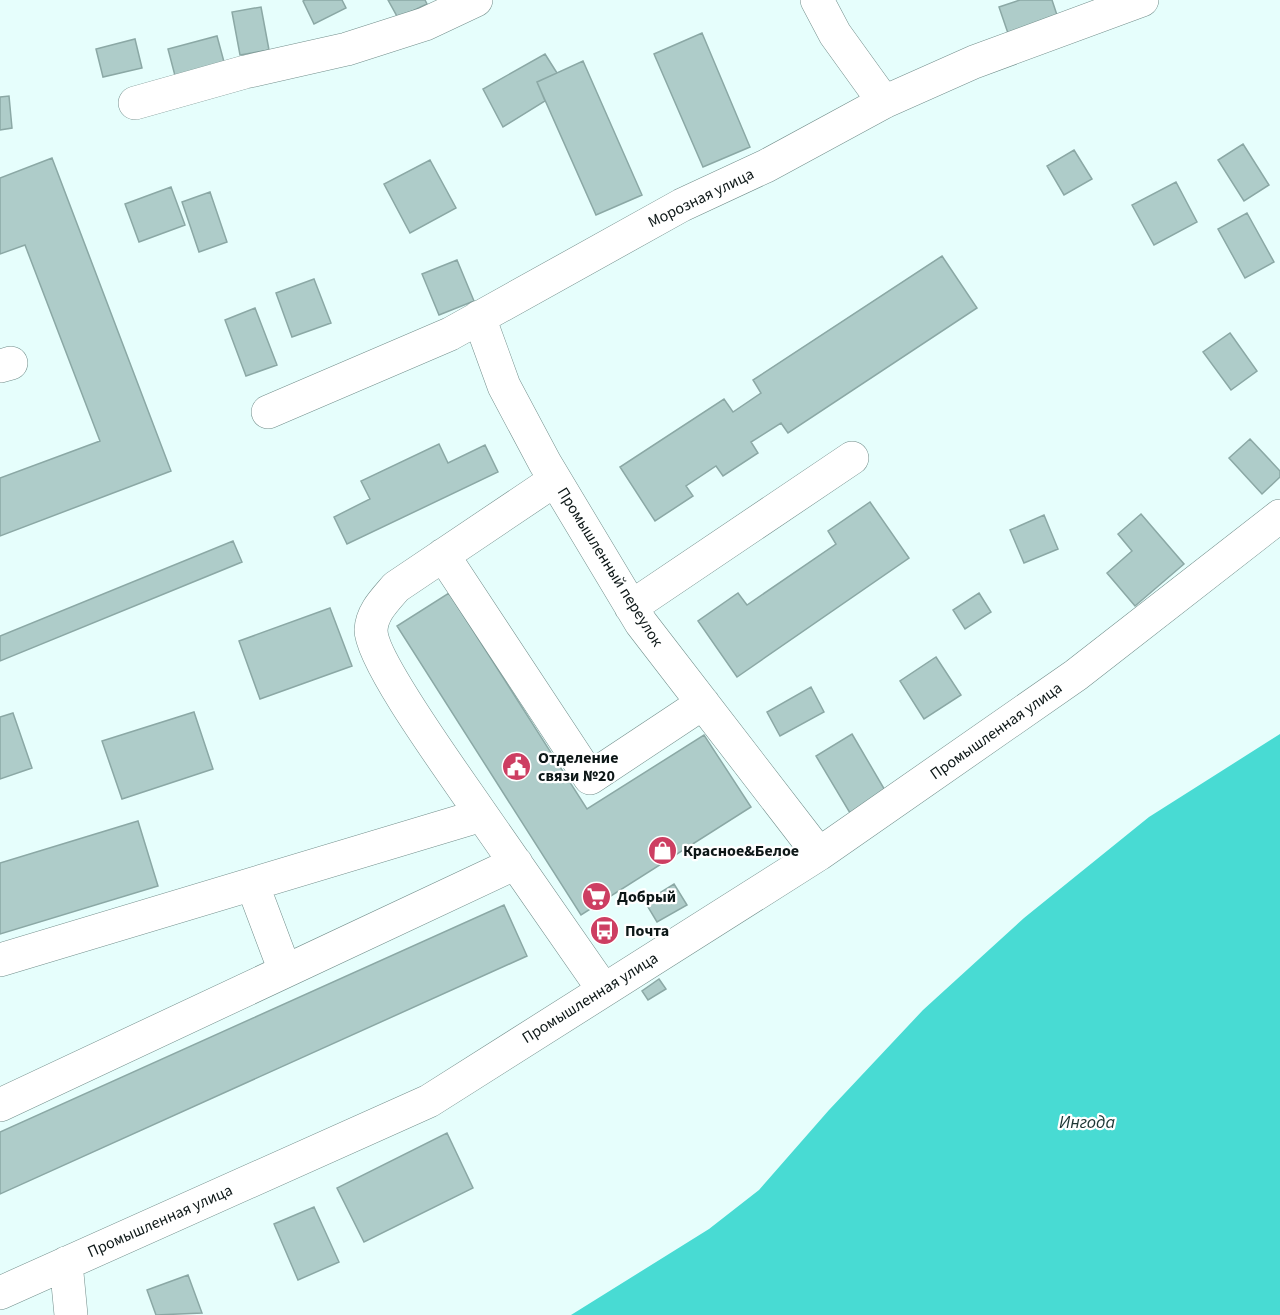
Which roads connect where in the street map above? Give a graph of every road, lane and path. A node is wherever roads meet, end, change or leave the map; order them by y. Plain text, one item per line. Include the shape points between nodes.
1 (476, 0) edge
2 (817, 0) edge
3 (1142, 0) edge
4 (884, 102) junction
5 (135, 103) dead end
6 (480, 317) junction
7 (268, 412) dead end
8 (852, 458) dead end
9 (555, 480) junction
10 (1280, 516) edge
11 (443, 555) junction
12 (631, 607) junction
13 (703, 703) junction
14 (482, 815) junction
15 (819, 854) junction
16 (516, 863) junction
17 (253, 886) junction
18 (0, 960) edge
19 (285, 971) junction
20 (603, 989) junction
21 (0, 1105) edge
22 (66, 1263) junction
23 (0, 1293) edge
24 (71, 1315) edge

1 - 5 street via 425,24 347,49
2 - 4 street
3 - 4 street, Морозная улица via 974,62
4 - 6 street, Морозная улица via 766,166 682,205
6 - 7 street, Морозная улица via 450,334
6 - 9 street, Промышленный переулок via 504,386
8 - 12 street
9 - 11 street
9 - 12 street, Промышленный переулок
10 - 15 street, Промышленная улица via 1076,675
11 - 13 street via 590,778
11 - 14 street via 396,587 376,611 371,631 382,665
12 - 13 street, Промышленный переулок
13 - 15 street, Промышленный переулок
14 - 16 street
14 - 17 street
15 - 20 street, Промышленная улица
16 - 19 street
16 - 20 street
17 - 18 street
17 - 19 street
19 - 21 street
20 - 22 street, Промышленная улица via 429,1101
22 - 23 street, Промышленная улица
22 - 24 street

